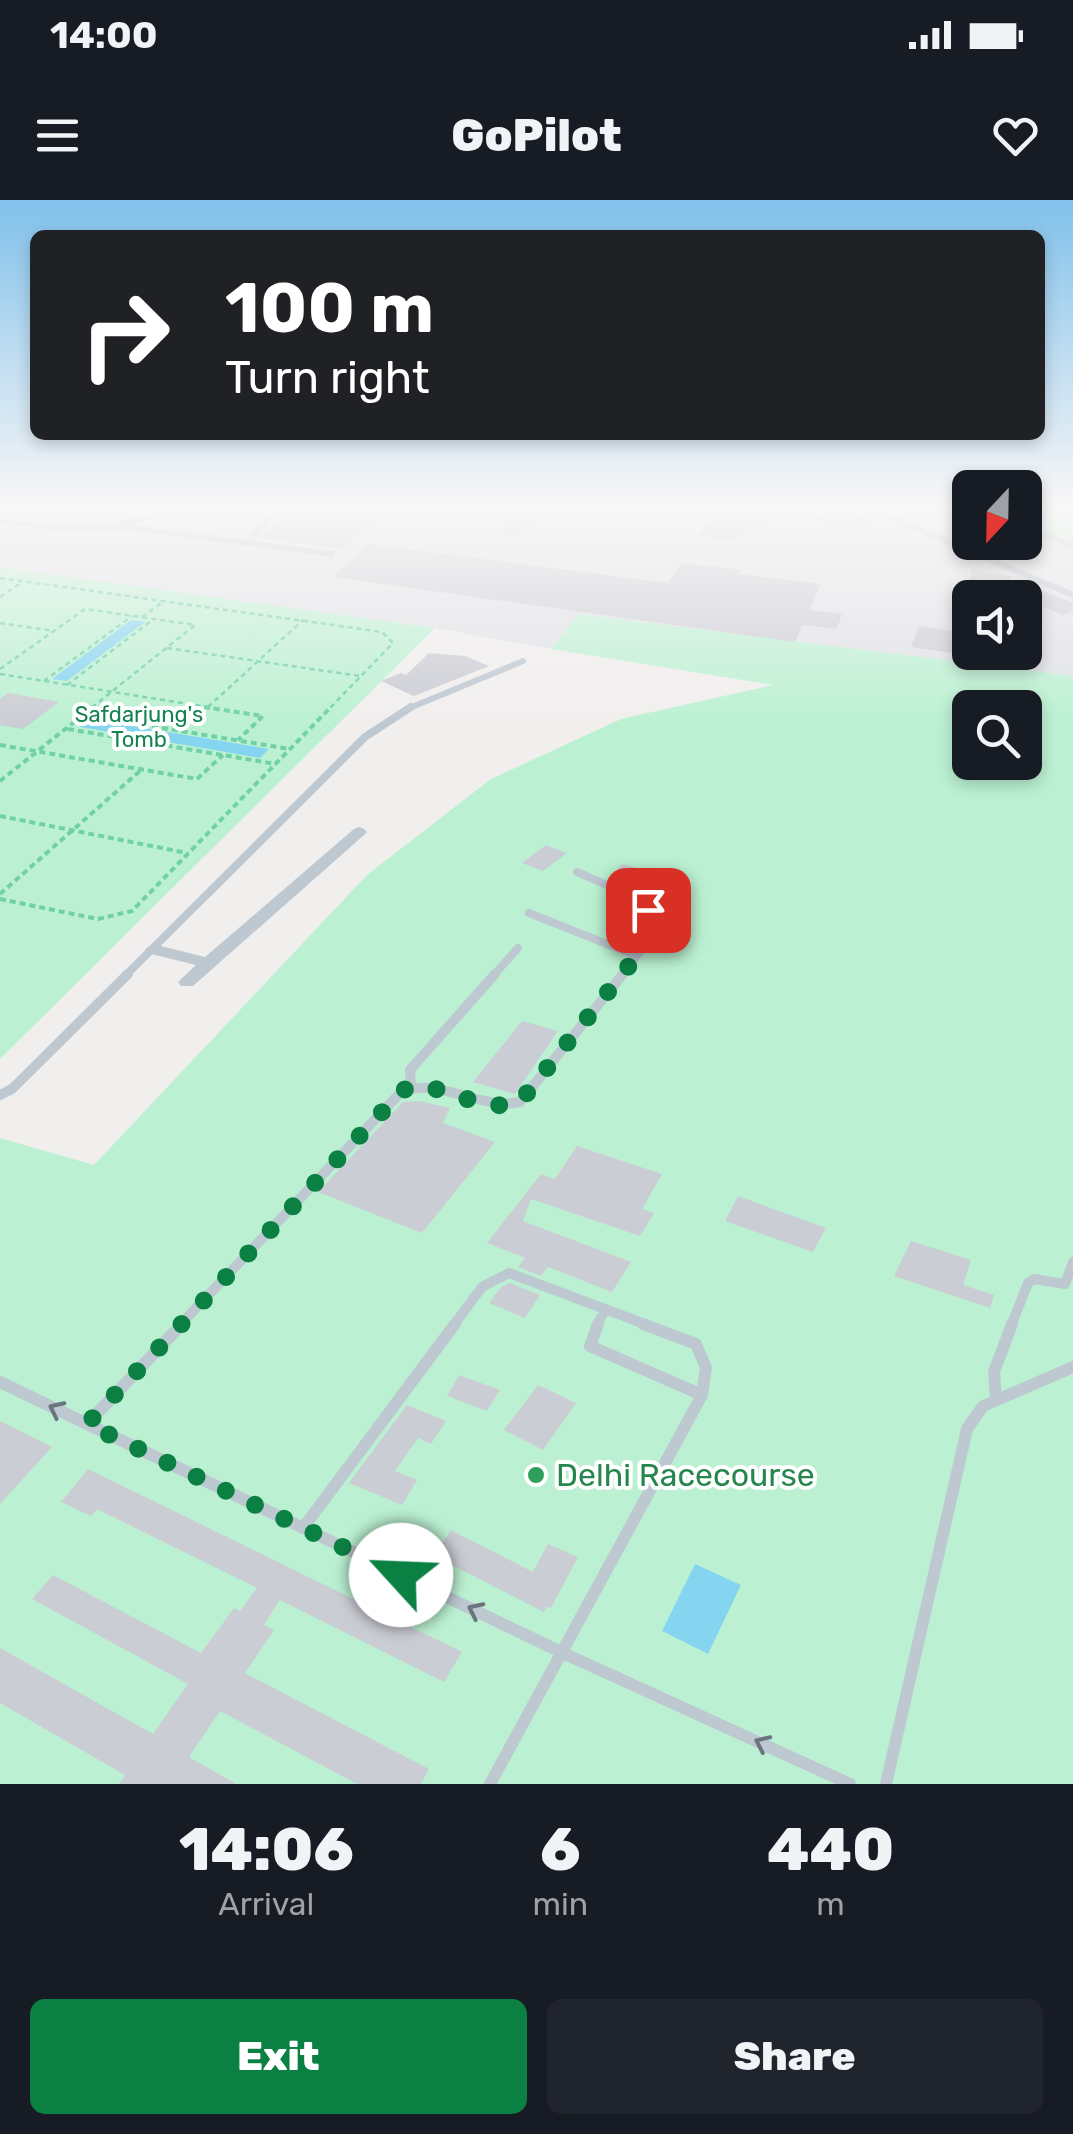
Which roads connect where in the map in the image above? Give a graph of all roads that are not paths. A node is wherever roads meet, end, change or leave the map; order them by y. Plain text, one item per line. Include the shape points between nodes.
1 (1033, 578) edge
2 (1073, 595) edge
3 (524, 662) dead end
4 (358, 832) dead end
5 (577, 872) dead end
6 (530, 913) dead end
7 (518, 948) dead end
8 (153, 949) junction
9 (637, 956) junction
10 (208, 962) junction
11 (187, 982) dead end
12 (412, 1085) junction
13 (0, 1096) edge
14 (1073, 1262) edge
15 (1069, 1285) edge
16 (606, 1309) junction
17 (1073, 1367) edge
18 (0, 1382) edge
19 (702, 1395) junction
20 (996, 1399) junction
21 (87, 1424) junction
22 (303, 1528) junction
23 (563, 1652) junction
24 (490, 1784) edge
25 (850, 1784) edge
26 (886, 1784) edge

1 - 2 lane
3 - 8 lane via 389,718
4 - 10 street
5 - 9 lane via 640,899 648,910 651,928
6 - 9 lane
7 - 12 lane via 410,1070
8 - 10 street
8 - 13 lane
9 - 12 lane via 520,1102 496,1108
10 - 11 street
12 - 21 lane
14 - 15 lane
15 - 20 lane via 1028,1283 994,1372
16 - 19 lane via 696,1344 707,1366
16 - 19 lane via 590,1346
16 - 22 lane via 510,1272 482,1287
17 - 20 lane
21 -> 18 lane
19 - 23 lane
20 - 26 lane via 967,1429
21 - 22 lane
23 -> 22 lane
23 - 24 lane
25 -> 23 lane

